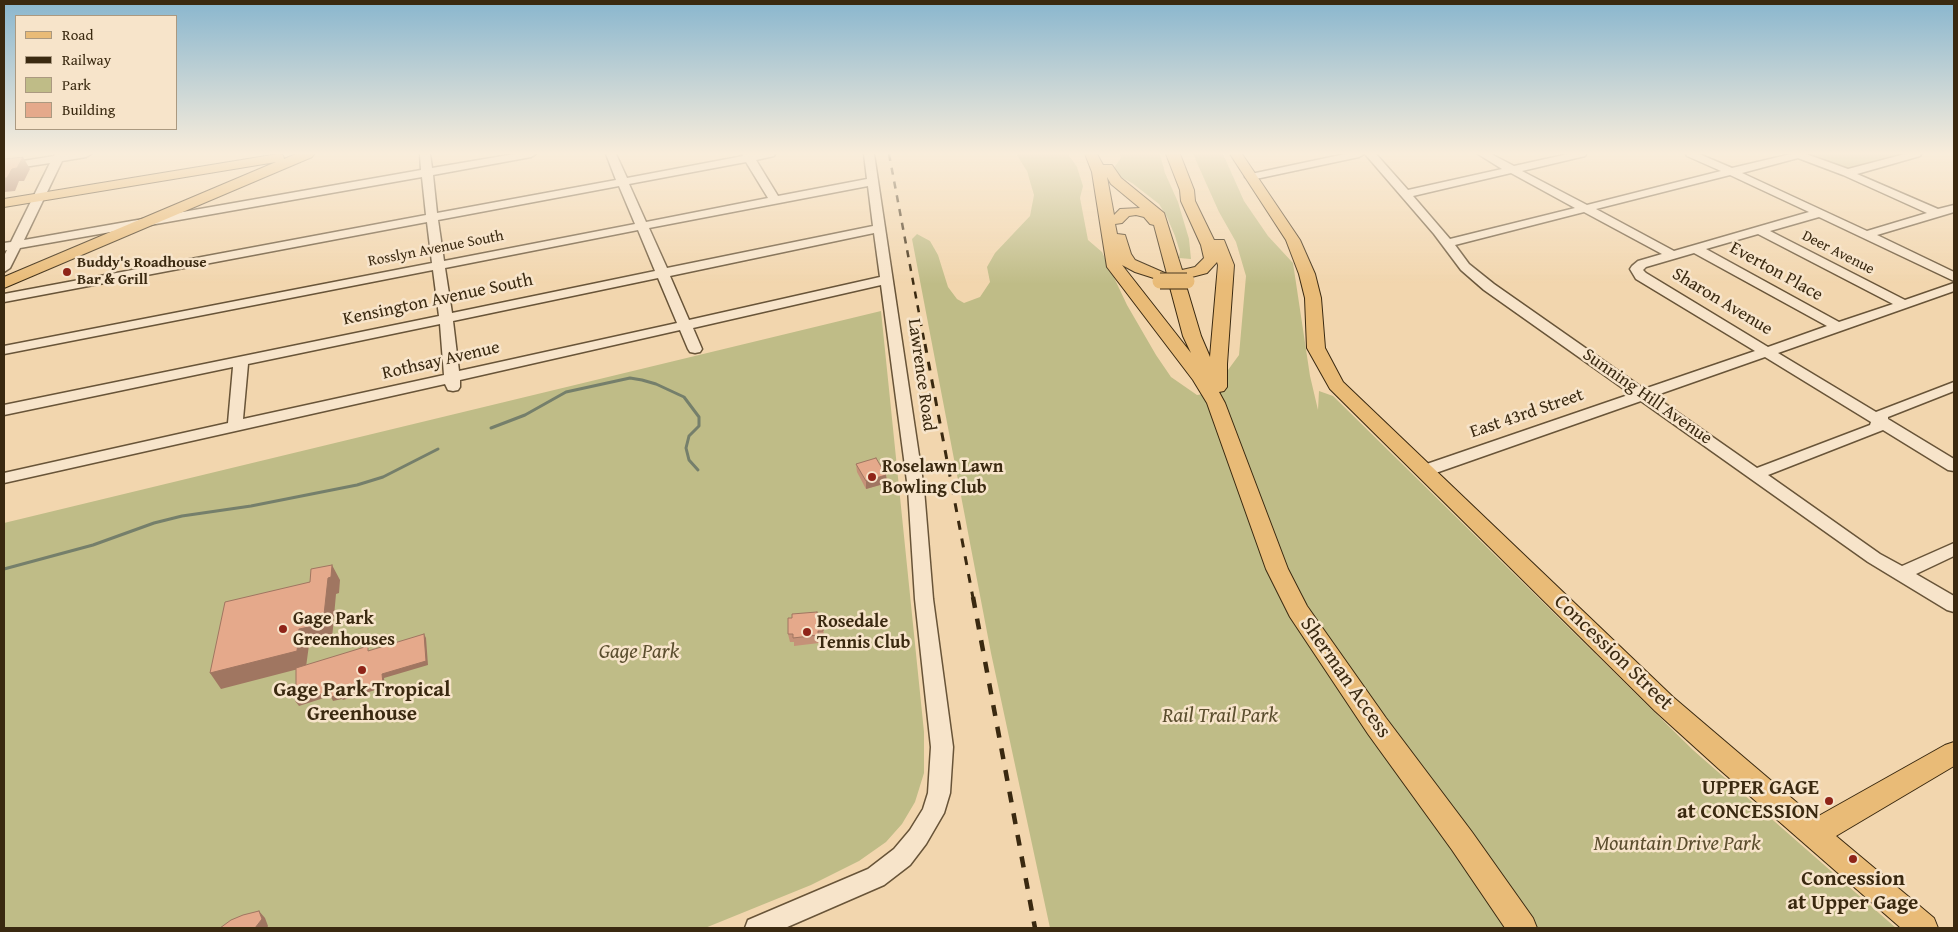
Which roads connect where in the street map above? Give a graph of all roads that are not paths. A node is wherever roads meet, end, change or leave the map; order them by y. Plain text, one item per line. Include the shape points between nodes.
1 (37, 197) edge
2 (40, 197) edge
3 (205, 197) edge
4 (281, 197) edge
5 (430, 197) edge
6 (541, 197) edge
7 (629, 197) edge
8 (788, 197) edge
9 (876, 197) edge
10 (1103, 197) edge
11 (1112, 197) edge
12 (1136, 197) edge
13 (1188, 197) edge
14 (1194, 197) edge
15 (1265, 197) edge
16 (1408, 197) edge
17 (1566, 197) edge
18 (1628, 197) edge
19 (1787, 197) edge
20 (1902, 197) edge
21 (775, 200) joint
22 (4, 203) edge
23 (1586, 208) junction
24 (1954, 208) edge
25 (1819, 212) junction
26 (1937, 213) junction
27 (432, 218) junction
28 (152, 220) junction
29 (1117, 220) junction
30 (641, 226) junction
31 (880, 228) junction
32 (1759, 230) junction
33 (1866, 235) junction
34 (1219, 243) junction
35 (1447, 243) junction
36 (9, 245) edge
37 (1696, 249) junction
38 (1673, 255) junction
39 (1112, 256) junction
40 (439, 265) junction
41 (4, 268) edge
42 (662, 273) junction
43 (1954, 277) edge
44 (1160, 278) junction
45 (1185, 278) junction
46 (886, 280) junction
47 (4, 283) edge
48 (1954, 287) edge
49 (4, 298) edge
50 (1903, 304) junction
51 (446, 318) junction
52 (684, 326) junction
53 (1838, 327) junction
54 (694, 349) dead end
55 (4, 350) edge
56 (1767, 352) junction
57 (240, 361) junction
58 (1201, 378) junction
59 (452, 382) junction
60 (1954, 386) edge
61 (1643, 394) junction
62 (1216, 398) junction
63 (4, 410) edge
64 (1878, 420) junction
65 (235, 426) junction
66 (1954, 466) edge
67 (1424, 471) junction
68 (1756, 474) junction
69 (4, 478) edge
70 (1954, 549) edge
71 (1901, 574) junction
72 (1954, 605) edge
73 (1954, 753) edge
74 (1814, 834) junction
75 (757, 928) edge
76 (1522, 928) edge
77 (1923, 928) edge

1 - 22 main road
2 - 36 street
3 - 28 main road
4 - 28 street
5 - 27 street
6 - 27 street
7 - 30 street
8 - 21 street, Rosslyn Avenue South
9 - 31 street, Lawrence Road
10 - 39 main road
11 - 29 main road
12 - 62 main road via 1159,216 1192,336
13 - 45 main road via 1212,258 1202,270
14 - 34 main road
15 - 67 main road, Concession Street via 1293,240 1307,274 1313,298 1316,348 1321,360 1336,385
16 - 35 street, Sunning Hill Avenue
17 - 23 street
18 - 23 street
19 - 25 street
20 - 26 street
21 - 30 street, Rosslyn Avenue South
23 - 35 street
23 - 38 street
24 - 26 street
25 - 32 street, Sharon Avenue
25 - 33 street
26 - 33 street
27 - 40 street
27 - 49 street
28 - 36 street
28 - 47 main road
29 - 44 main road via 1125,258 1135,267
29 - 58 main road via 1122,214 1132,211 1146,212 1155,221 1178,318
30 - 40 street, Rosslyn Avenue South
30 - 42 street
31 - 42 street, Kensington Avenue South
31 - 46 street, Lawrence Road
32 - 37 street, Sharon Avenue
32 - 50 street, Deer Avenue
33 - 43 street
34 - 45 main road via 1220,267 1204,277
34 - 62 main road via 1226,265
35 - 61 street, Sunning Hill Avenue via 1489,287
36 - 41 street
37 - 38 street, Sharon Avenue
37 - 53 street, Everton Place
38 - 56 street, Sharon Avenue via 1642,264 1636,269 1641,276
39 - 44 main road via 1126,270 1139,276
39 - 58 main road via 1115,267 1129,288
40 - 51 street
40 - 55 street, Rosslyn Avenue South
42 - 51 street, Kensington Avenue South
42 - 52 street
44 - 45 main road, bridge
46 - 52 street, Rothsay Avenue
46 - 75 street, Lawrence Road via 911,449 924,599 942,747 939,793 933,813 918,837 902,857 876,877
48 - 50 street, East 43rd Street
50 - 53 street, East 43rd Street
51 - 57 street, Kensington Avenue South
51 - 59 street
52 - 54 street
52 - 59 street, Rothsay Avenue
53 - 56 street, East 43rd Street
56 - 61 street, East 43rd Street
56 - 64 street, Sharon Avenue
57 - 63 street, Kensington Avenue South
57 - 65 street
58 - 62 main road
59 - 65 street, Rothsay Avenue
60 - 64 street via 1882,414
61 - 67 street, East 43rd Street
61 - 68 street, Sunning Hill Avenue
62 - 76 main road, Sherman Access via 1262,531 1298,611
64 - 66 street, Sharon Avenue
64 - 68 street via 1876,428
65 - 69 street, Rothsay Avenue
67 - 74 main road, Concession Street via 1664,704
68 - 71 street, Sunning Hill Avenue
70 - 71 street
71 - 72 street, Sunning Hill Avenue
73 - 74 main road
74 - 77 main road, Concession Street

